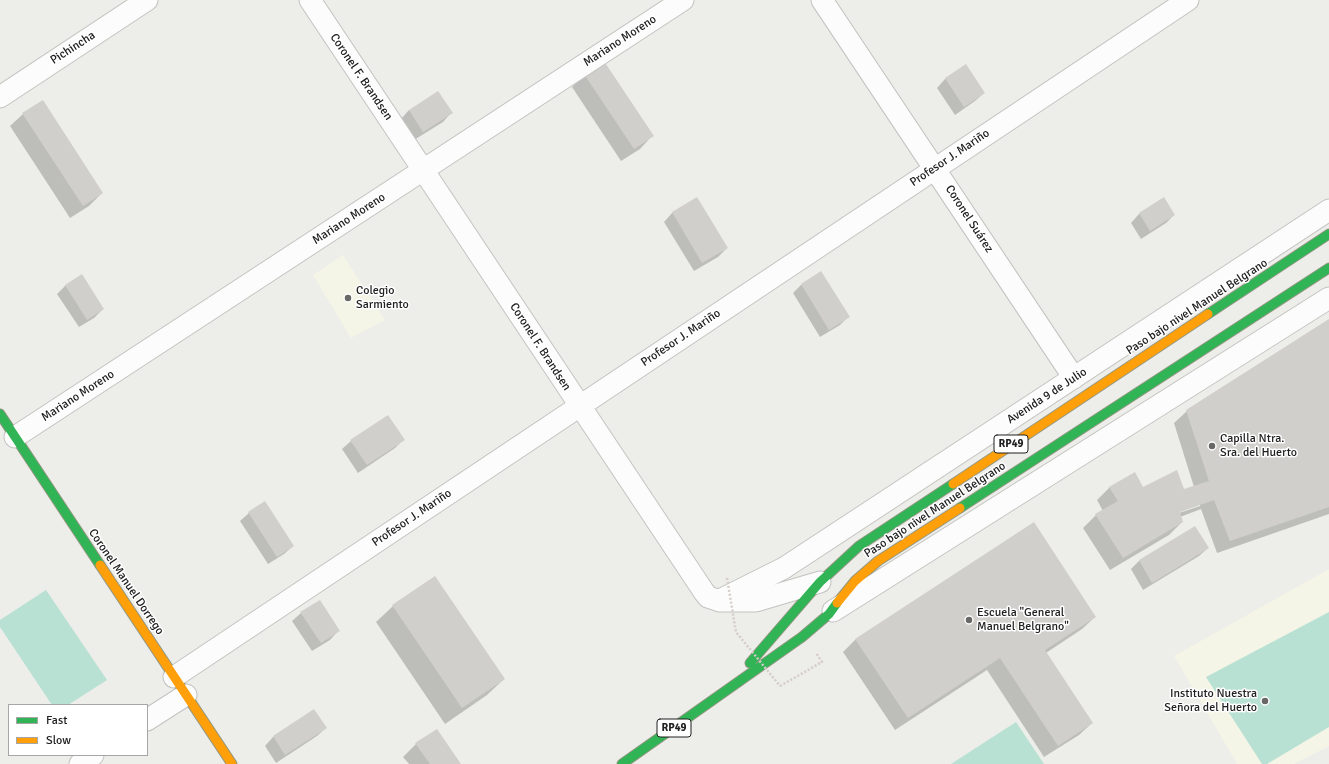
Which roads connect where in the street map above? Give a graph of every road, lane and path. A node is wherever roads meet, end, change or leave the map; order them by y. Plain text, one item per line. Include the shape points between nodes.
1 (147, 0) edge
2 (310, 0) edge
3 (683, 0) edge
4 (822, 0) edge
5 (1188, 0) edge
6 (0, 97) edge
7 (935, 168) junction
8 (423, 170) junction
9 (1329, 210) edge
10 (1329, 234) edge
11 (1329, 268) edge
12 (1329, 298) edge
13 (1074, 378) junction
14 (579, 407) junction
15 (0, 414) edge
16 (15, 436) junction
17 (727, 578) dead end
18 (820, 582) junction
19 (720, 601) junction
20 (829, 614) junction
21 (822, 662) dead end
22 (174, 677) junction
23 (725, 691) junction
24 (186, 695) junction
25 (148, 719) edge
26 (92, 756) edge
27 (80, 764) edge
28 (232, 764) edge
29 (622, 764) edge

1 - 6 street, Pichincha
2 - 8 street, Coronel F. Brandsen
3 - 8 street, Mariano Moreno
4 - 7 street, Coronel Suárez
5 - 7 street, Profesor J. Mariño
7 - 13 street, Coronel Suárez
7 - 14 street, Profesor J. Mariño
8 - 14 street, Coronel F. Brandsen
8 - 16 street, Mariano Moreno
9 - 13 street, Avenida 9 de Julio
10 - 18 main road, Paso bajo nivel Manuel Belgrano / RP49 via 870,537
11 - 20 main road, Paso bajo nivel Manuel Belgrano / RP49 via 878,561 855,581
12 - 20 street
13 - 19 street, Avenida 9 de Julio via 784,568
14 - 19 street, Coronel F. Brandsen via 704,592 708,597
14 - 22 street, Profesor J. Mariño
15 - 16 main road, Coronel Manuel Dorrego
16 - 22 main road, Coronel Manuel Dorrego
17 - 21 path, bridge via 736,632 780,686
18 - 19 street via 756,601
18 - 23 main road, Paso bajo nivel Manuel Belgrano / RP49
20 - 23 main road, Paso bajo nivel Manuel Belgrano / RP49 via 802,637
22 - 24 main road, Coronel Manuel Dorrego
23 - 29 main road, RP49
24 - 25 street
24 - 28 main road, Coronel Manuel Dorrego
26 - 27 street

